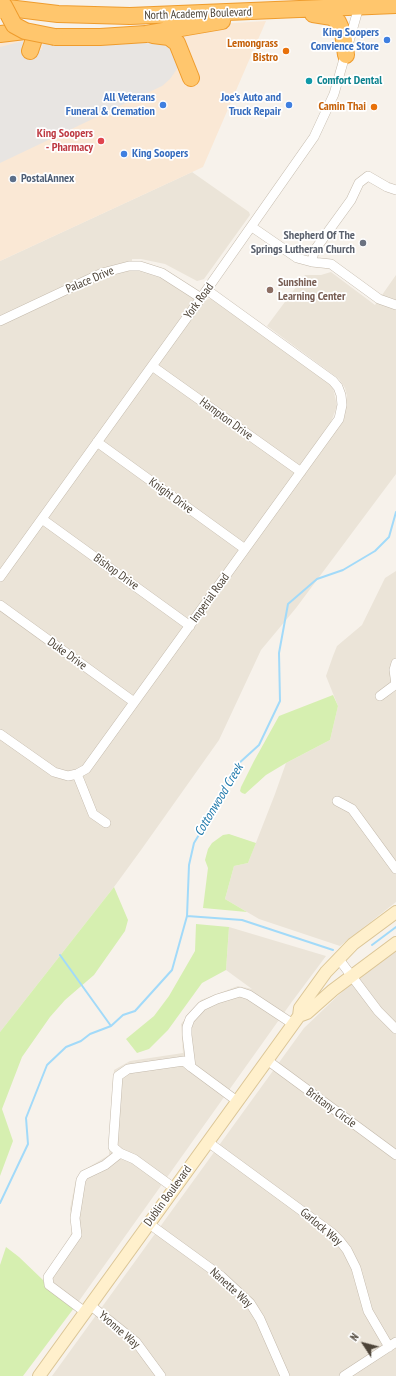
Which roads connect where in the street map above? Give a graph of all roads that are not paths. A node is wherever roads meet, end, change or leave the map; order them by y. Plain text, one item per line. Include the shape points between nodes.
1 (2, 3) edge
2 (360, 3) edge
3 (396, 5) edge
4 (275, 11) junction
5 (53, 14) junction
6 (48, 32) junction
7 (0, 34) edge
8 (146, 34) junction
9 (27, 39) junction
10 (346, 56) junction
11 (191, 78) dead end
12 (396, 190) edge
13 (252, 227) junction
14 (312, 262) junction
15 (207, 290) junction
16 (201, 298) junction
17 (396, 305) edge
18 (0, 321) edge
19 (152, 366) junction
20 (97, 442) junction
21 (300, 472) junction
22 (42, 519) junction
23 (245, 549) junction
24 (0, 577) edge
25 (0, 605) edge
26 (190, 626) junction
27 (396, 662) edge
28 (396, 685) edge
29 (380, 696) dead end
30 (134, 702) junction
31 (0, 734) edge
32 (77, 774) junction
33 (337, 801) dead end
34 (106, 823) dead end
35 (396, 869) edge
36 (396, 912) edge
37 (396, 943) edge
38 (338, 958) junction
39 (352, 976) junction
40 (296, 1020) junction
41 (396, 1029) edge
42 (267, 1060) junction
43 (191, 1067) junction
44 (237, 1101) junction
45 (208, 1142) junction
46 (120, 1153) junction
47 (396, 1155) edge
48 (174, 1188) junction
49 (148, 1223) junction
50 (87, 1308) junction
51 (393, 1345) edge
52 (39, 1376) edge
53 (161, 1376) edge
54 (285, 1376) edge
55 (344, 1376) edge

1 - 5 highway, North Academy Boulevard
1 - 9 highway, bridge via 14,25
2 - 3 highway, North Academy Boulevard
2 - 4 highway, North Academy Boulevard
2 - 10 street, York Road
4 - 5 highway, North Academy Boulevard via 130,16
4 - 8 highway
4 - 10 highway via 335,19 343,33
5 - 6 highway
6 - 8 highway via 100,37
6 - 9 highway, bridge
7 - 9 highway
8 - 11 highway via 169,37 177,42
10 - 13 street, York Road via 324,119
12 - 14 street via 368,176 359,183 351,200 314,251
13 - 14 street via 297,258
13 - 15 street, York Road
14 - 17 street via 331,264 379,299
15 - 16 street, York Road
15 - 21 street, Imperial Road via 338,387 342,405 339,419
16 - 18 street, Palace Drive via 162,273 140,266 129,266 102,273
16 - 19 street, York Road
19 - 20 street, York Road
19 - 21 street, Hampton Drive
20 - 22 street, York Road
20 - 23 street, Knight Drive
21 - 23 street, Imperial Road
22 - 24 street, York Road
22 - 26 street, Bishop Drive
23 - 26 street, Imperial Road
25 - 30 street, Duke Drive
26 - 30 street, Imperial Road
27 - 28 street
28 - 29 street
30 - 32 street, Imperial Road via 91,764
31 - 32 street via 54,772 68,776
32 - 34 street via 93,814
33 - 35 street via 352,809
36 - 38 main road, Dublin Boulevard
37 - 39 main road, Dublin Boulevard
38 - 39 street
38 - 40 main road, Dublin Boulevard via 300,1008
39 - 40 main road, Dublin Boulevard
39 - 41 street via 378,1011
40 - 42 main road, Dublin Boulevard
40 - 43 street via 240,992 217,999 202,1006 190,1019 186,1035
42 - 44 main road, Dublin Boulevard
42 - 47 street, Brittany Circle
43 - 44 street
43 - 46 street via 184,1061 128,1069 118,1076 113,1147
44 - 45 main road, Dublin Boulevard
45 - 48 main road, Dublin Boulevard
45 - 51 street, Garlock Way via 340,1241 348,1250 356,1268 368,1311
46 - 48 street via 134,1159
46 - 50 street, Yvonne Way via 105,1165 84,1175 81,1180 75,1218 77,1235 48,1277 49,1285
48 - 49 main road, Dublin Boulevard
49 - 50 main road, Dublin Boulevard
49 - 54 street, Nanette Way via 221,1276 246,1299 260,1319
50 - 52 main road, Dublin Boulevard
50 - 53 street, Yvonne Way via 136,1342
51 - 55 street

